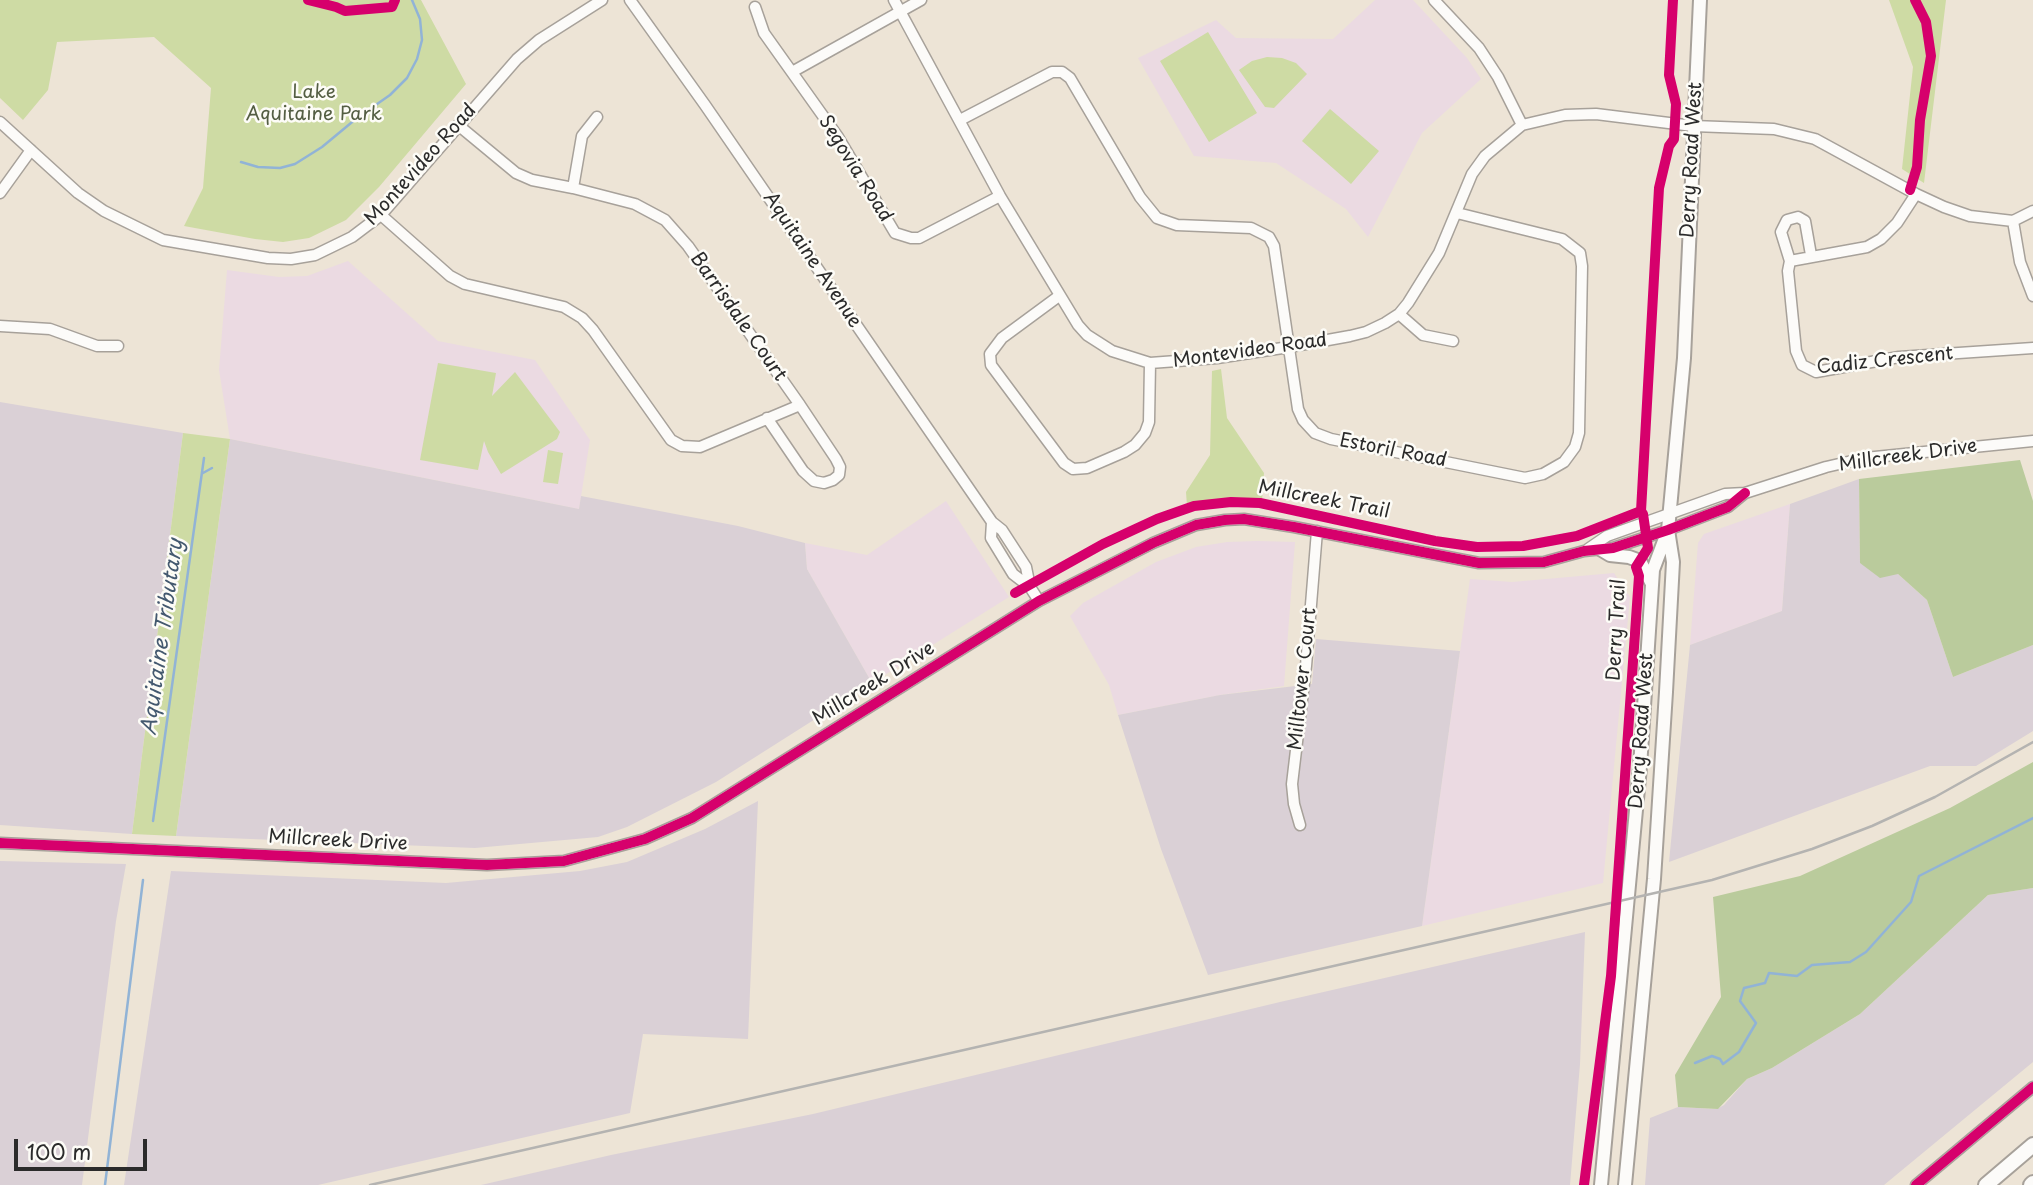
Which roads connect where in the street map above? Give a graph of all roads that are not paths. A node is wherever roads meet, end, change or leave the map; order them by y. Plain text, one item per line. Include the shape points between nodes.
1 (602, 0) edge
2 (630, 0) edge
3 (894, 0) edge
4 (921, 0) edge
5 (1434, 0) edge
6 (1700, 0) edge
7 (755, 7) dead end
8 (901, 11) junction
9 (792, 72) junction
10 (597, 117) dead end
11 (960, 120) junction
12 (0, 122) edge
13 (458, 125) junction
14 (1522, 125) junction
15 (1693, 126) junction
16 (31, 150) junction
17 (573, 188) junction
18 (0, 193) edge
19 (1916, 194) junction
20 (1000, 197) junction
21 (2033, 211) edge
22 (1457, 213) junction
23 (381, 215) junction
24 (2013, 221) junction
25 (1811, 255) junction
26 (1790, 261) junction
27 (1059, 296) junction
28 (2033, 296) edge
29 (1399, 314) junction
30 (0, 326) edge
31 (1453, 341) dead end
32 (118, 346) dead end
33 (1289, 347) junction
34 (2033, 348) edge
35 (1150, 363) junction
36 (800, 405) junction
37 (767, 418) junction
38 (2033, 441) edge
39 (1745, 493) junction
40 (1669, 514) junction
41 (1668, 530) junction
42 (1317, 531) junction
43 (1600, 549) junction
44 (1584, 551) junction
45 (1652, 584) junction
46 (1039, 601) junction
47 (1300, 825) dead end
48 (0, 844) edge
49 (2033, 1087) edge
50 (2033, 1145) edge
51 (1601, 1185) edge
52 (1625, 1185) edge
53 (1916, 1185) edge
54 (1986, 1185) edge

1 - 13 street, Montevideo Road via 524,53
2 - 46 street, Aquitaine Avenue via 992,522 1002,530 1026,567
3 - 8 street, Montevideo Road
4 - 8 street
5 - 14 street via 1479,48
6 - 15 main road, Derry Road West
7 - 9 street, Segovia Road via 764,33
8 - 9 street
8 - 11 street, Montevideo Road
9 - 20 street, Segovia Road via 838,137 895,233 919,238
10 - 17 street via 582,136
11 - 20 street, Montevideo Road
11 - 33 street, Estoril Road via 1052,72 1062,72 1157,218 1177,225 1251,228 1269,237
12 - 16 street, Montevideo Road
13 - 17 street, Barrisdale Court via 516,173
13 - 23 street, Montevideo Road
14 - 15 street, Montevideo Road via 1565,115 1596,114
14 - 22 street, Montevideo Road via 1478,165
15 - 19 street, Montevideo Road via 1774,129 1815,139
15 - 40 main road, Derry Road West via 1684,358
16 - 18 street
16 - 23 street, Montevideo Road via 104,211 163,240 291,259 324,253
17 - 36 street, Barrisdale Court via 635,204 664,220 688,246
19 - 24 street, Montevideo Road via 1970,216
19 - 25 street via 1898,223 1881,239 1867,247
20 - 27 street, Montevideo Road
21 - 24 street
22 - 29 street, Montevideo Road via 1439,253
22 - 33 street, Estoril Road via 1562,239 1580,253 1579,433 1564,462 1525,478 1315,432 1298,409
23 - 37 street via 465,284 564,307 582,318 671,440 682,446 700,447
24 - 28 street via 2020,262
25 - 26 street
25 - 26 street, Cadiz Crescent via 1805,221 1798,217 1787,220 1781,232
26 - 34 street, Cadiz Crescent via 1796,351 1810,370 1899,357
27 - 35 street, Montevideo Road via 1087,335 1123,356
27 - 35 street via 1002,338 990,354 991,365 1064,463 1073,469 1087,468 1135,445 1149,422
29 - 31 street via 1423,335
29 - 33 street, Montevideo Road via 1366,332
30 - 32 street via 50,329 97,346
33 - 35 street, Montevideo Road
36 - 37 street
36 - 37 street, Barrisdale Court via 840,467 833,480 814,481 803,471
38 - 39 street, Millcreek Drive via 1865,458
39 - 40 street, Millcreek Drive via 1725,494
39 - 41 street, Millcreek Drive via 1728,507
40 - 41 main road, Derry Road West
40 - 44 street, Millcreek Drive via 1607,536
41 - 43 street, Millcreek Drive
41 - 45 main road, Derry Road West
41 - 52 main road, Derry Road West via 1673,562 1655,866
42 - 44 street, Millcreek Drive via 1479,563 1544,562
42 - 46 street, Millcreek Drive via 1244,519 1196,526
42 - 47 street, Milltower Court via 1292,784
43 - 44 street, Millcreek Drive
43 - 45 main road via 1640,561
45 - 51 main road, Derry Road West
46 - 48 street, Millcreek Drive via 692,818 645,839 564,861 486,865
49 - 53 street
50 - 54 highway

